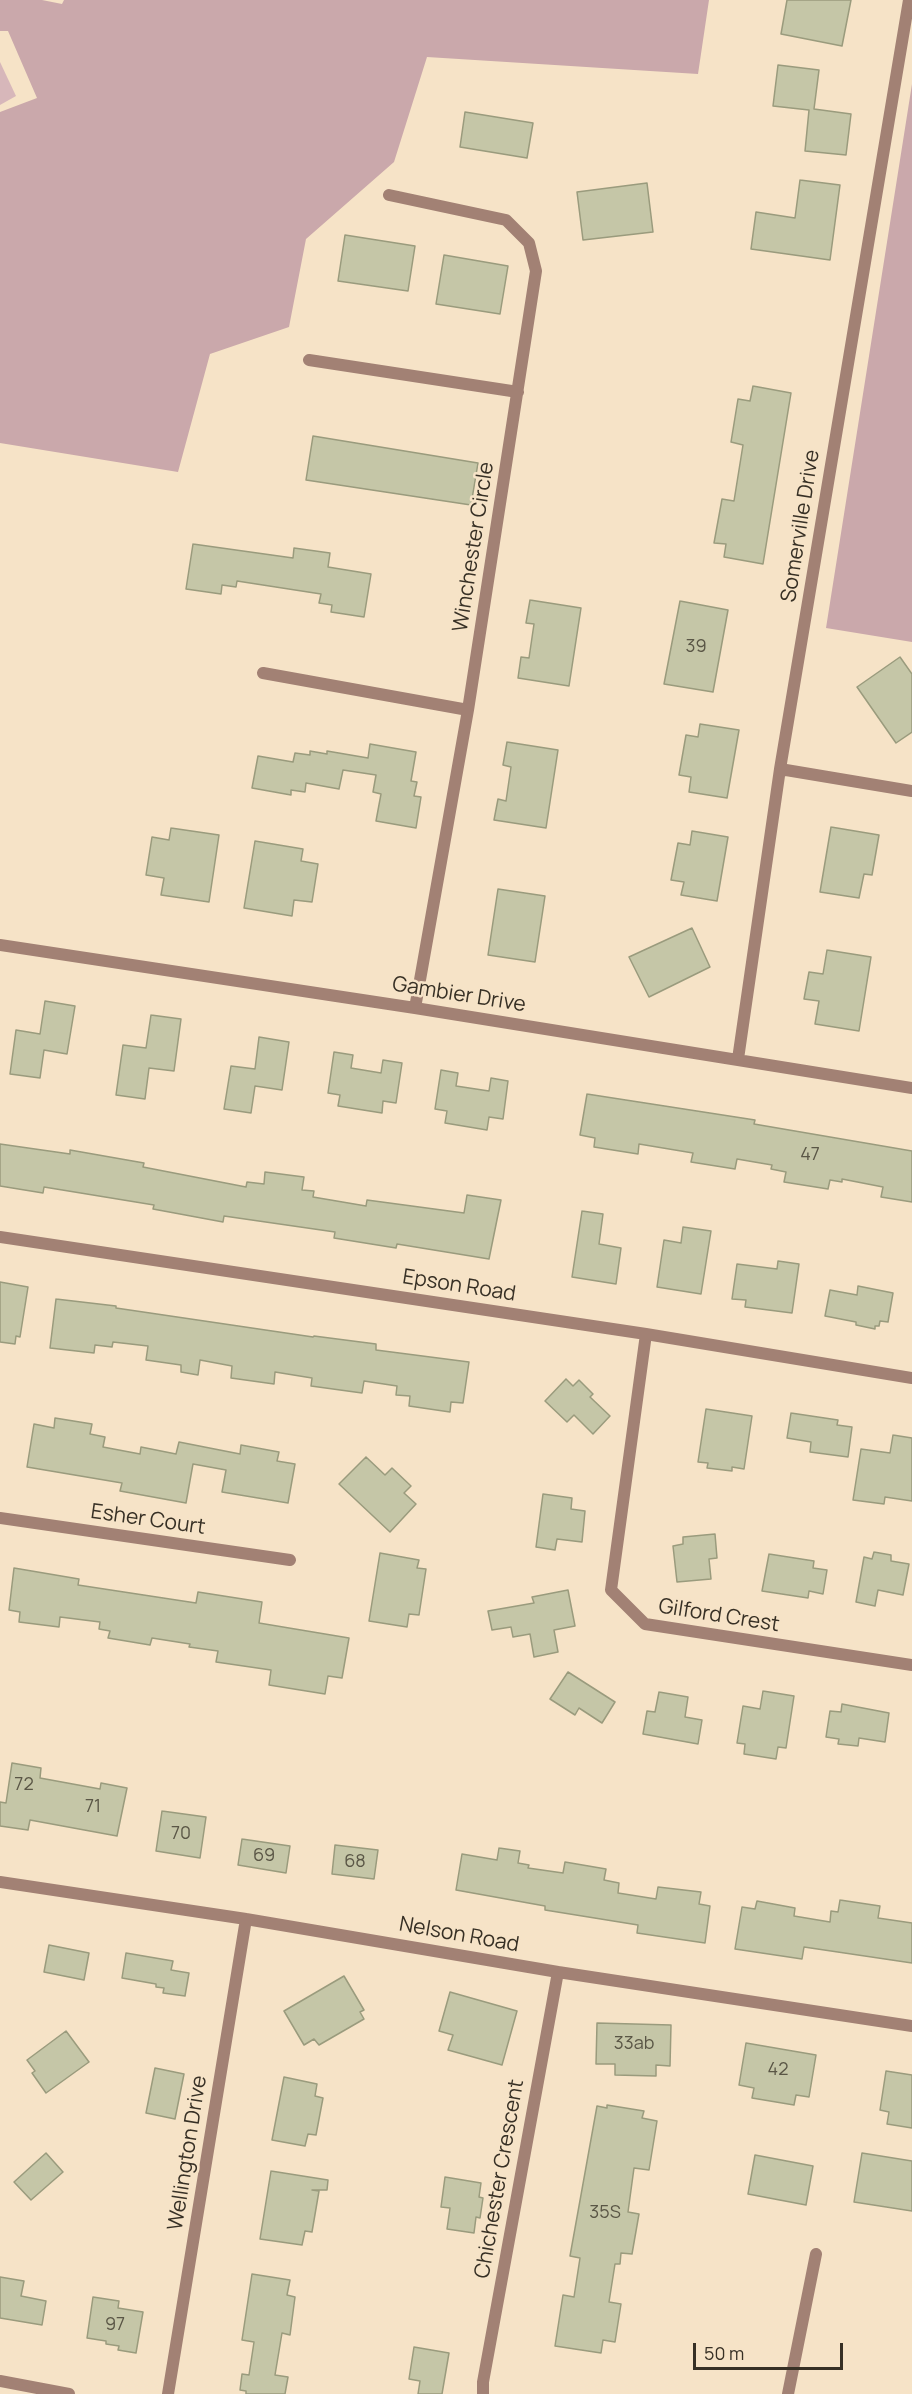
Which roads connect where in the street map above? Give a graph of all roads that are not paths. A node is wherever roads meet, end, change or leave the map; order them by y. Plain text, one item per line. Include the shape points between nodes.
1 (909, 0) edge
2 (389, 195) dead end
3 (309, 360) dead end
4 (518, 392) junction
5 (262, 673) dead end
6 (468, 710) junction
7 (780, 769) junction
8 (912, 791) edge
9 (0, 945) edge
10 (415, 1008) junction
11 (738, 1059) junction
12 (912, 1088) edge
13 (0, 1237) edge
14 (646, 1334) junction
15 (912, 1378) edge
16 (0, 1518) edge
17 (290, 1560) dead end
18 (912, 1665) edge
19 (0, 1881) edge
20 (246, 1919) junction
21 (558, 1972) junction
22 (912, 2026) edge
23 (816, 2254) dead end
24 (0, 2381) edge
25 (69, 2394) edge
26 (168, 2394) edge
27 (483, 2394) edge
28 (788, 2394) edge

1 - 7 street, Somerville Drive
2 - 4 street, Winchester Circle via 506,220 529,243 536,271
3 - 4 street
4 - 6 street, Winchester Circle
5 - 6 street
6 - 10 street, Winchester Circle
7 - 8 street
7 - 11 street, Somerville Drive
9 - 10 street, Gambier Drive
10 - 11 street, Gambier Drive
11 - 12 street, Gambier Drive
13 - 14 street, Epson Road
14 - 15 street, Epson Road
14 - 18 street, Gilford Crest via 611,1590 645,1624
16 - 17 street, Esher Court
19 - 20 street, Nelson Road
20 - 21 street, Nelson Road
20 - 26 street, Wellington Drive
21 - 22 street, Nelson Road
21 - 27 street, Chichester Crescent
23 - 28 street
24 - 25 street

